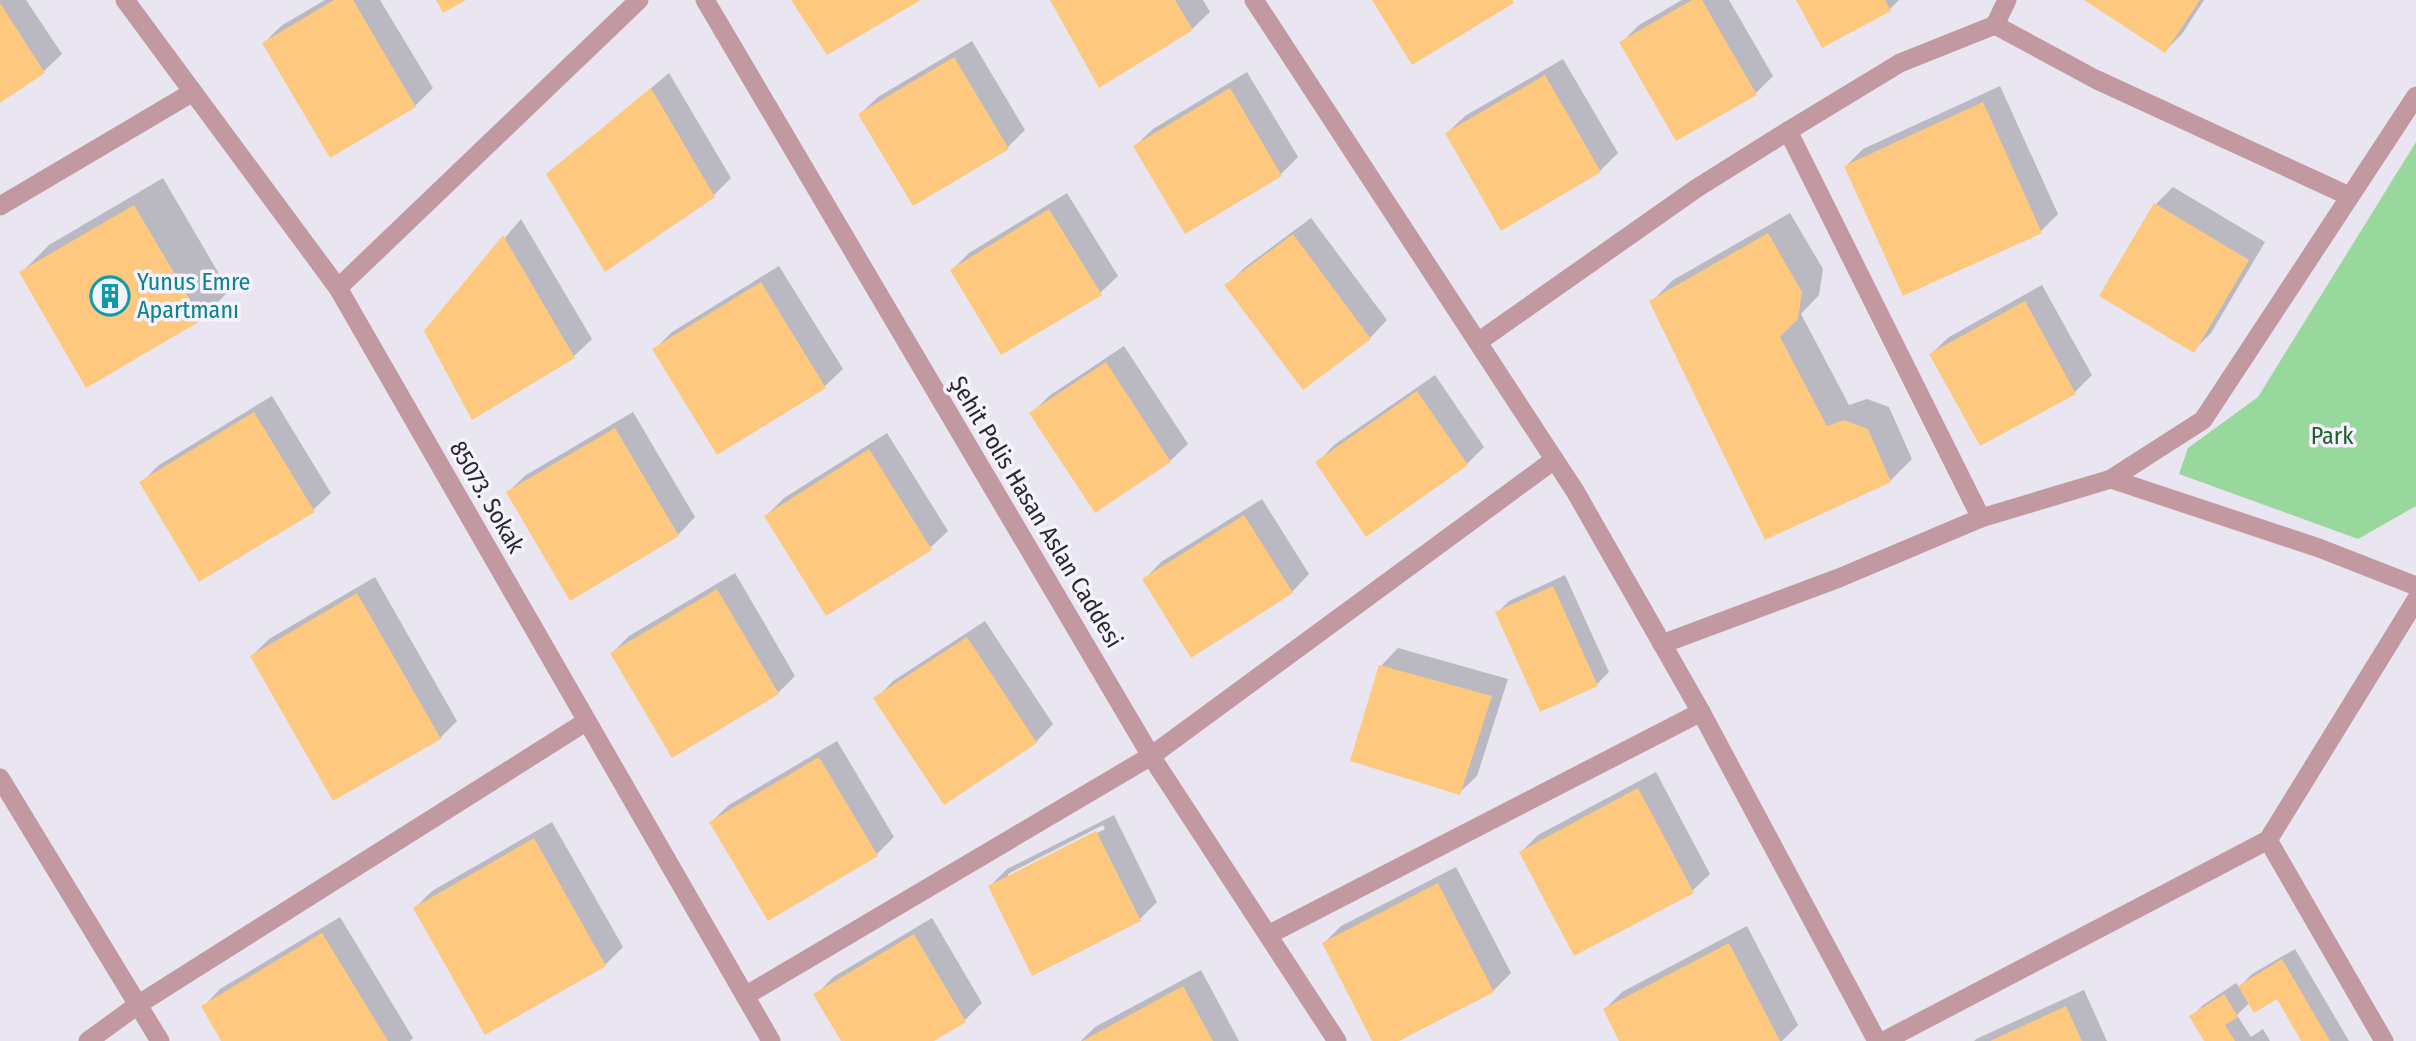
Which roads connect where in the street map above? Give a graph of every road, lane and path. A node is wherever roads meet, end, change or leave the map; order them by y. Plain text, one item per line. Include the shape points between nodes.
1 (125, 0) edge
2 (639, 0) edge
3 (705, 0) edge
4 (1254, 0) edge
5 (2007, 0) edge
6 (1995, 25) junction
7 (193, 92) junction
8 (2416, 96) edge
9 (1788, 131) junction
10 (2349, 196) junction
11 (0, 206) edge
12 (338, 288) junction
13 (1478, 342) junction
14 (1554, 460) junction
15 (2111, 479) junction
16 (1981, 517) junction
17 (2416, 586) edge
18 (2416, 600) edge
19 (1662, 644) junction
20 (1701, 712) junction
21 (587, 721) junction
22 (1151, 756) junction
23 (0, 778) edge
24 (2268, 840) junction
25 (1268, 936) junction
26 (745, 996) junction
27 (139, 1004) junction
28 (88, 1041) edge
29 (160, 1041) edge
30 (771, 1041) edge
31 (1337, 1041) edge
32 (1877, 1041) edge
33 (1884, 1041) edge
34 (2384, 1041) edge

1 - 7 street, 85073. Sokak
2 - 12 street
3 - 22 street, Şehit Polis Hasan Aslan Caddesi
4 - 13 street
5 - 6 street
6 - 9 street via 1900,63
6 - 10 street via 2095,79
7 - 11 street
7 - 12 street, 85073. Sokak
8 - 10 street
9 - 13 street via 1697,188
9 - 16 street
10 - 15 street via 2203,420
12 - 21 street, 85073. Sokak
13 - 14 street
14 - 19 street
14 - 22 street
15 - 16 street
15 - 17 street via 2319,548
16 - 19 street via 1839,578
18 - 24 street
19 - 20 street
20 - 25 street
20 - 32 street
21 - 26 street, 85073. Sokak
21 - 27 street
22 - 25 street, Şehit Polis Hasan Aslan Caddesi
22 - 26 street
23 - 27 street
24 - 33 street
24 - 34 street
25 - 31 street, Şehit Polis Hasan Aslan Caddesi
26 - 30 street, 85073. Sokak
27 - 28 street
27 - 29 street

